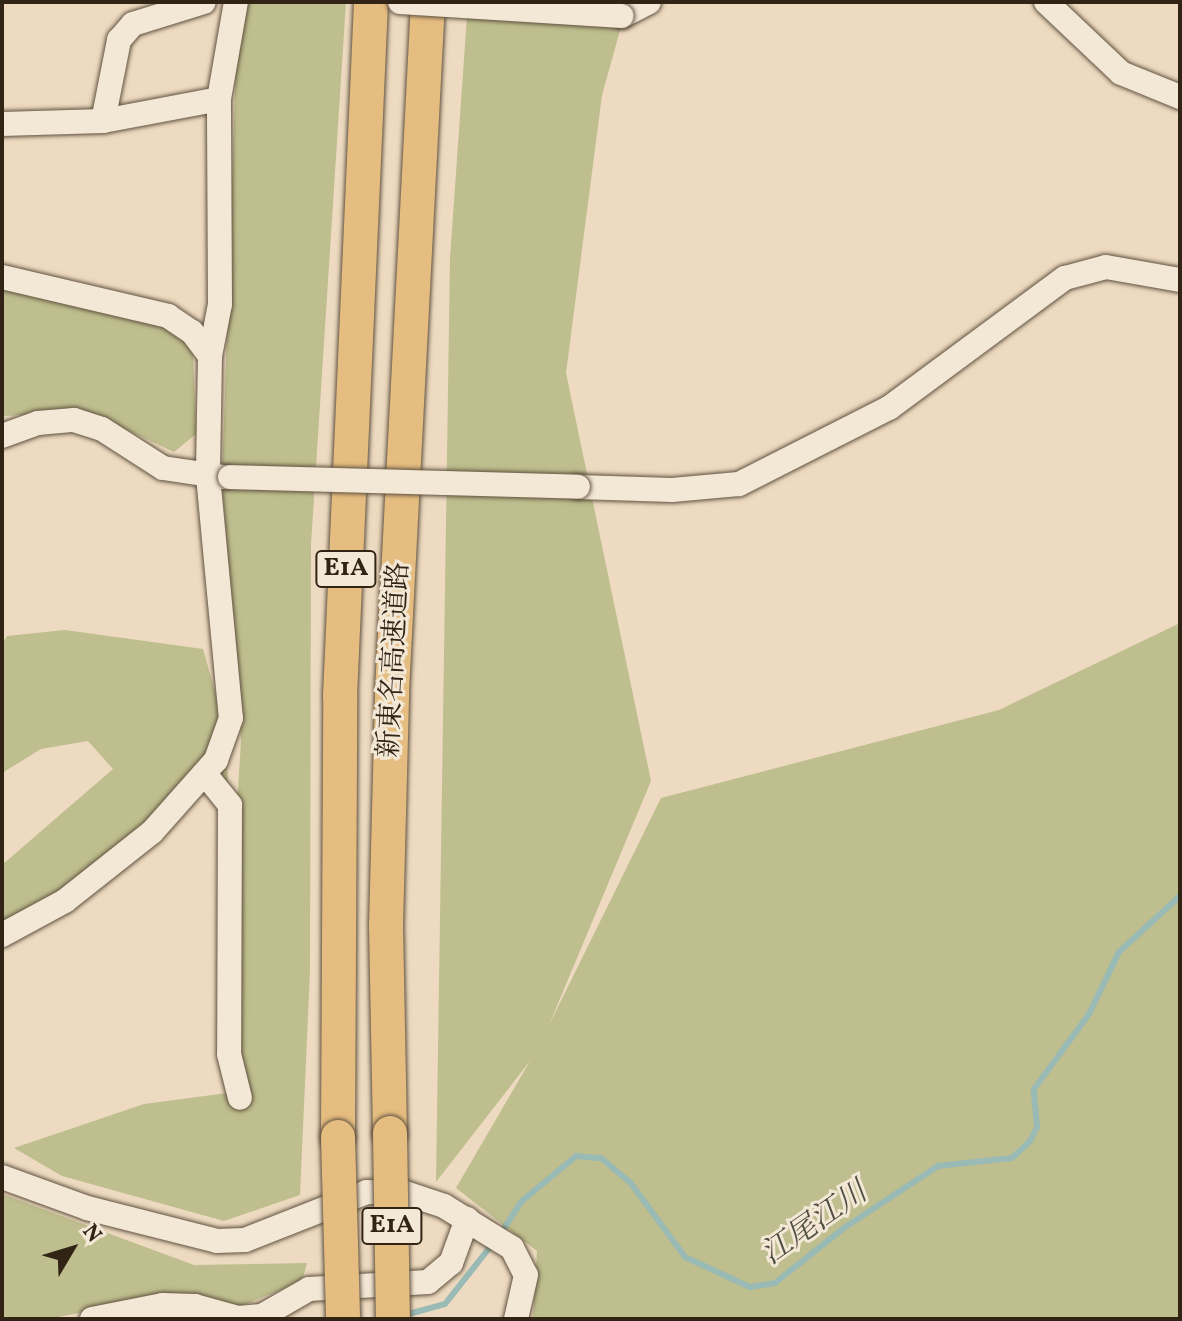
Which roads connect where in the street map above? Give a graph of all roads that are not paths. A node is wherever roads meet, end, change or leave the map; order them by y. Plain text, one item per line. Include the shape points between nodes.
1 (204, 2) edge
2 (236, 2) edge
3 (371, 2) edge
4 (400, 2) edge
5 (428, 2) edge
6 (649, 2) edge
7 (1046, 2) edge
8 (1180, 97) edge
9 (219, 99) junction
10 (103, 121) junction
11 (2, 124) edge
12 (2, 277) edge
13 (1180, 280) edge
14 (210, 356) junction
15 (2, 436) edge
16 (219, 476) junction
17 (205, 774) junction
18 (2, 935) edge
19 (240, 1098) dead end
20 (2, 1177) edge
21 (467, 1219) junction
22 (92, 1319) edge
23 (343, 1319) edge
24 (393, 1319) edge
25 (516, 1319) edge

1 - 10 street via 133,24 119,40
2 - 9 street
3 - 23 highway, 新東名高速道路 / E1A, bridge via 340,696 338,1137
4 - 6 street, bridge via 622,16
5 - 24 highway, 新東名高速道路 / E1A, bridge via 392,691 386,927
7 - 8 street via 1121,73
9 - 10 street
9 - 14 street via 220,304
10 - 11 street
12 - 14 street via 168,316 192,332
13 - 16 street, bridge via 1106,267 1065,278 889,408 739,484 672,490
14 - 16 street
15 - 16 street via 38,423 74,420 102,429 163,468
16 - 17 street via 231,718
17 - 18 street via 113,866 65,901
17 - 19 street via 230,805 229,1054
20 - 21 street via 87,1208 217,1241 245,1240 367,1192 405,1193
21 - 22 street via 451,1263 428,1282 309,1289 262,1316 238,1318 195,1306 163,1305
21 - 25 street via 512,1248 526,1275

